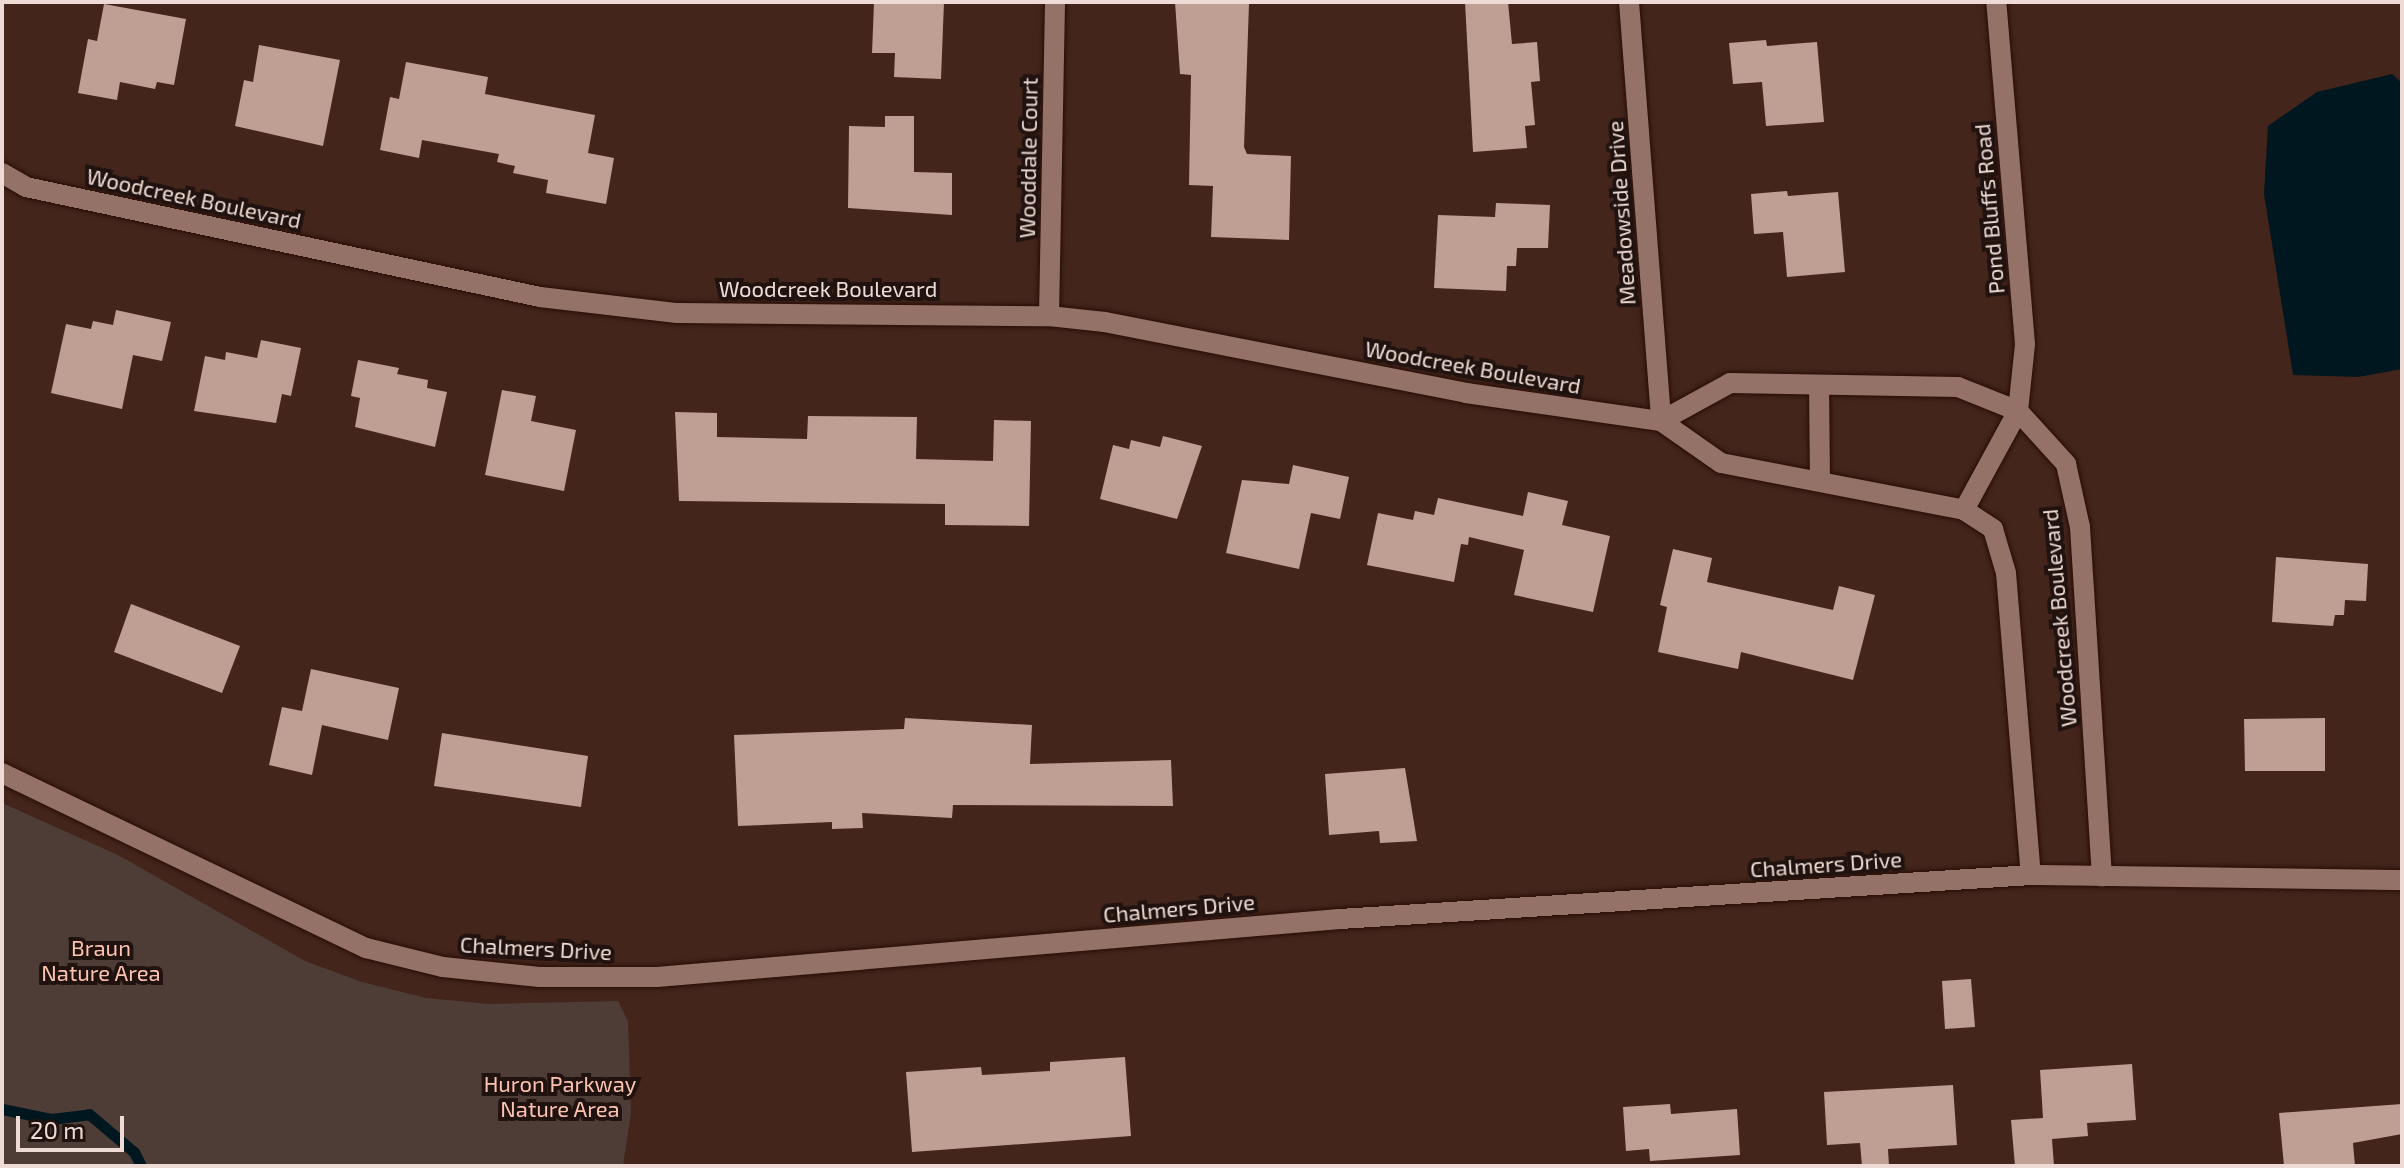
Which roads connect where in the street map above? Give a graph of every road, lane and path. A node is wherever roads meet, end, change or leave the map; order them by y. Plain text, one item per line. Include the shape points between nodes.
1 (1055, 2) edge
2 (1629, 2) edge
3 (1996, 2) edge
4 (2, 173) edge
5 (1049, 316) junction
6 (1819, 385) junction
7 (2018, 411) junction
8 (1661, 421) junction
9 (1820, 481) junction
10 (1964, 510) junction
11 (2, 773) edge
12 (2031, 875) junction
13 (2102, 876) junction
14 (2402, 880) edge

1 - 5 street, Wooddale Court
2 - 8 street, Meadowside Drive
3 - 7 street, Pond Bluffs Road via 2025,344
4 - 5 street, Woodcreek Boulevard via 26,187 540,297 677,313
5 - 8 street, Woodcreek Boulevard via 1466,393
6 - 7 street, Woodcreek Boulevard via 1958,387
6 - 8 street, Woodcreek Boulevard via 1730,383
6 - 9 street
7 - 10 street
7 - 13 street, Woodcreek Boulevard via 2066,464 2080,527
8 - 9 street, Woodcreek Boulevard via 1721,463
9 - 10 street, Woodcreek Boulevard
10 - 12 street, Woodcreek Boulevard via 1993,529 2006,573
11 - 12 street, Chalmers Drive via 366,948 443,967 539,977 657,977 1340,919
12 - 13 street, Chalmers Drive
13 - 14 street, Chalmers Drive

